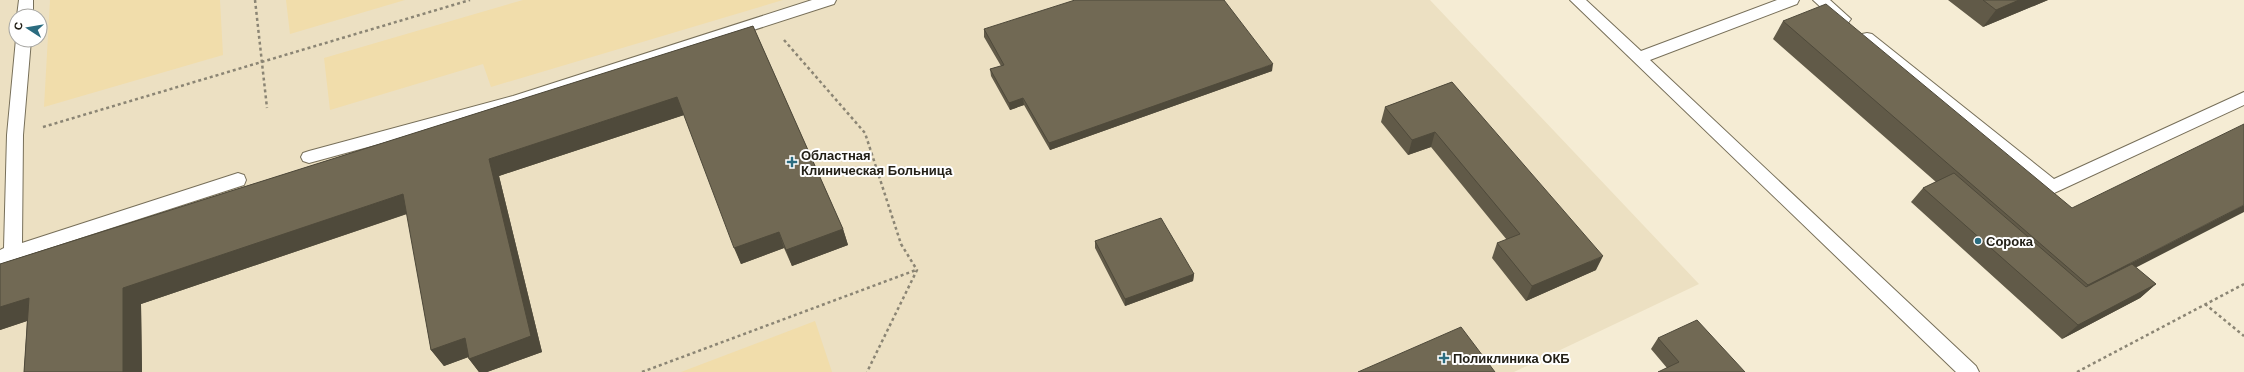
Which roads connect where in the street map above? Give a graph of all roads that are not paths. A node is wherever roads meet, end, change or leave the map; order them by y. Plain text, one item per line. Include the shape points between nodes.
1 (830, 0) edge
2 (1577, 0) edge
3 (1792, 0) edge
4 (1820, 0) edge
5 (22, 48) edge
6 (1640, 58) junction
7 (2244, 98) edge
8 (309, 157) dead end
9 (238, 180) dead end
10 (6, 255) edge
11 (1969, 372) edge

1 - 8 lane via 515,101
2 - 6 lane
3 - 6 lane
4 - 7 lane via 2052,187
5 - 10 lane
6 - 11 lane
9 - 10 lane

